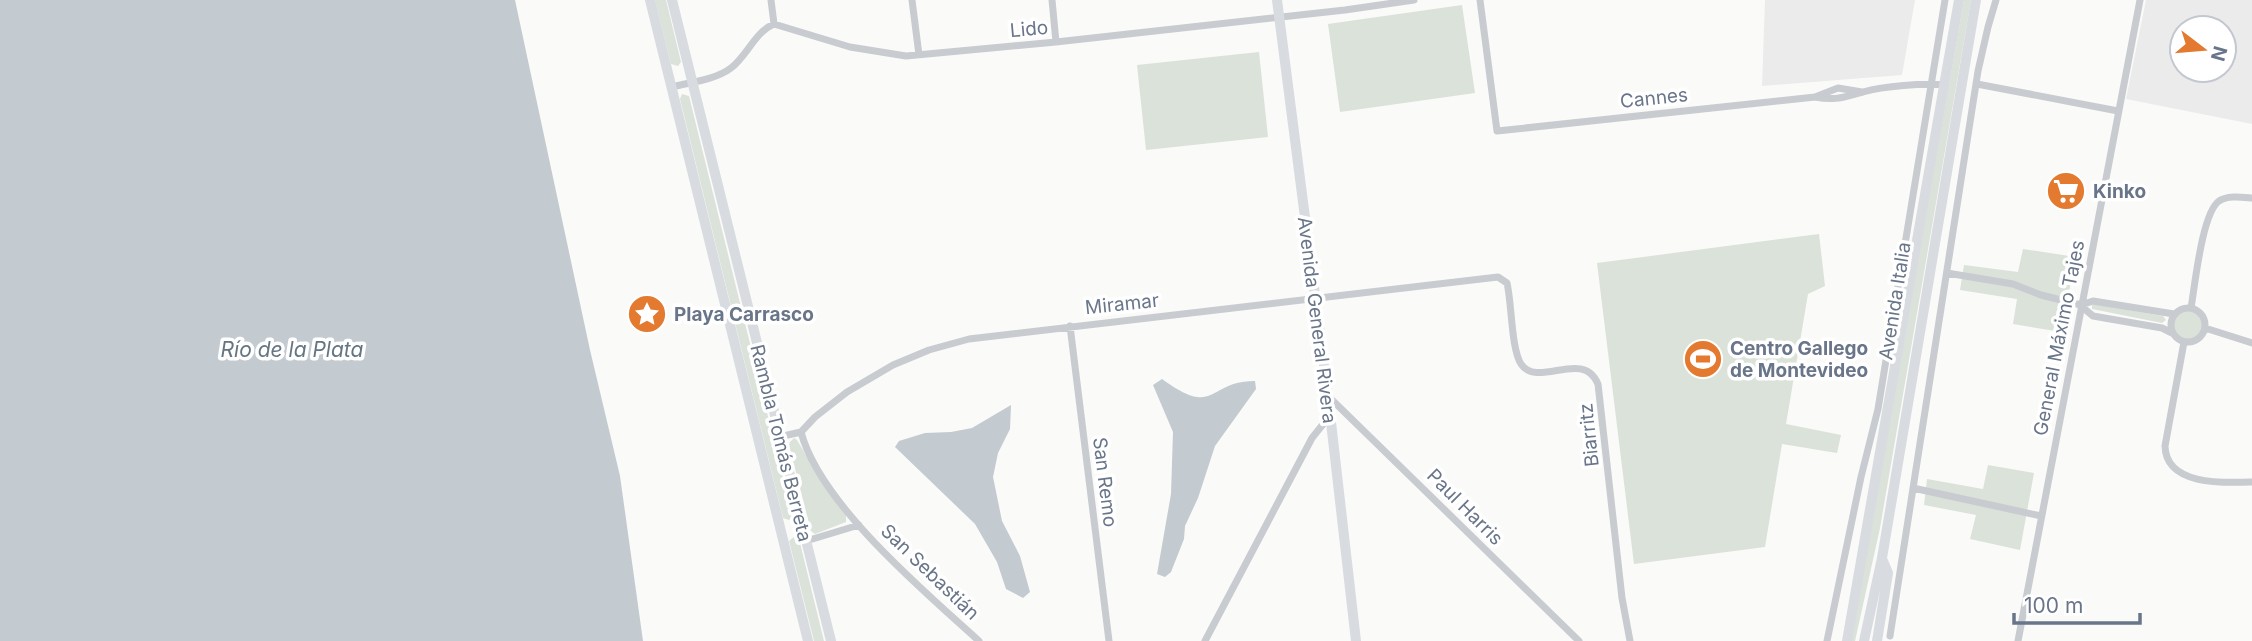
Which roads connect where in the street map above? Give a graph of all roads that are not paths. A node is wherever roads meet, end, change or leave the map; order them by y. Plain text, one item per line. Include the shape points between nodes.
1 (650, 0) edge
2 (672, 0) edge
3 (771, 0) edge
4 (912, 0) edge
5 (1052, 0) edge
6 (1277, 0) edge
7 (1415, 0) edge
8 (1480, 0) edge
9 (1945, 0) edge
10 (1959, 0) edge
11 (1976, 0) edge
12 (1997, 0) edge
13 (2140, 0) edge
14 (1279, 16) junction
15 (774, 24) junction
16 (1056, 42) junction
17 (919, 55) junction
18 (692, 81) junction
19 (1930, 84) junction
20 (1977, 84) junction
21 (1945, 85) junction
22 (672, 87) junction
23 (2118, 111) junction
24 (2252, 198) edge
25 (1947, 273) junction
26 (1495, 276) joint
27 (1315, 299) junction
28 (2081, 305) junction
29 (2191, 308) junction
30 (2174, 314) junction
31 (1070, 326) junction
32 (2205, 328) junction
33 (2172, 332) junction
34 (2184, 342) junction
35 (2252, 343) edge
36 (1328, 396) junction
37 (1330, 420) junction
38 (802, 432) junction
39 (779, 437) junction
40 (1870, 447) junction
41 (1882, 448) junction
42 (2252, 482) edge
43 (1913, 488) junction
44 (2041, 516) junction
45 (859, 525) junction
46 (802, 526) junction
47 (780, 531) junction
48 (806, 541) junction
49 (1882, 558) junction
50 (1890, 636) dead end
51 (808, 641) edge
52 (831, 641) edge
53 (979, 641) edge
54 (1109, 641) edge
55 (1205, 641) edge
56 (1356, 641) edge
57 (1579, 641) edge
58 (1628, 641) edge
59 (1827, 641) edge
60 (1847, 641) edge
61 (1864, 641) edge
62 (1877, 641) edge
63 (2018, 641) edge

1 - 22 main road, Rambla Tomás Berreta
2 - 18 main road, Rambla Tomás Berreta
3 - 15 street
4 - 17 street
5 - 16 street
6 - 14 main road, Avenida General Rivera
7 - 14 street, Lido
8 - 19 street, Cannes via 1497,131 1815,97 1838,88 1863,92
9 - 19 street, Avenida Italia
10 - 21 main road, Avenida Italia
11 - 49 main road, Avenida Italia
12 - 20 street
13 - 23 street, General Máximo Tajes
14 - 16 street, Lido
14 - 27 main road, Avenida General Rivera
15 - 17 street, Lido via 880,54
15 - 18 street via 732,67
16 - 17 street, Lido
18 - 22 street
18 - 39 main road, Rambla Tomás Berreta
19 - 21 street, Cannes
19 - 40 street, Avenida Italia
20 - 23 street
20 - 25 street
21 - 41 main road, Avenida Italia
22 - 47 main road, Rambla Tomás Berreta
23 - 28 street, General Máximo Tajes
24 - 29 street via 2224,198 2211,209
25 - 28 street via 2013,284
25 - 43 street
26 - 27 street, Miramar
26 - 58 street, Biarritz via 1507,283 1523,367 1537,372 1581,369 1591,373 1598,384
27 - 31 street, Miramar
27 - 36 main road, Avenida General Rivera
28 - 30 street via 2093,301
28 - 33 street via 2093,316
28 - 44 street, General Máximo Tajes
29 - 30 street
29 - 32 street via 2202,315
30 - 33 street
31 - 38 street, Miramar via 969,339 906,359 847,392
31 - 54 street, San Remo
32 - 34 street via 2197,340
32 - 35 street
33 - 34 street
34 - 42 street via 2165,452 2183,475
36 - 37 main road, Avenida General Rivera
36 - 57 street, Paul Harris
37 - 55 street via 1312,438
37 - 56 main road, Avenida General Rivera
38 - 39 street
38 - 45 street, San Sebastián via 814,462
39 - 46 main road, Rambla Tomás Berreta
40 - 41 street
40 - 59 street, Avenida Italia
41 - 60 main road, Avenida Italia
43 - 44 street
43 - 50 street
44 - 63 street, General Máximo Tajes
45 - 48 street, San Sebastián
45 - 53 street, San Sebastián
46 - 47 main road
46 - 48 main road, Rambla Tomás Berreta
47 - 51 main road, Rambla Tomás Berreta
48 - 52 main road, Rambla Tomás Berreta
49 - 61 main road, Avenida Italia
49 - 62 main road via 1888,573

